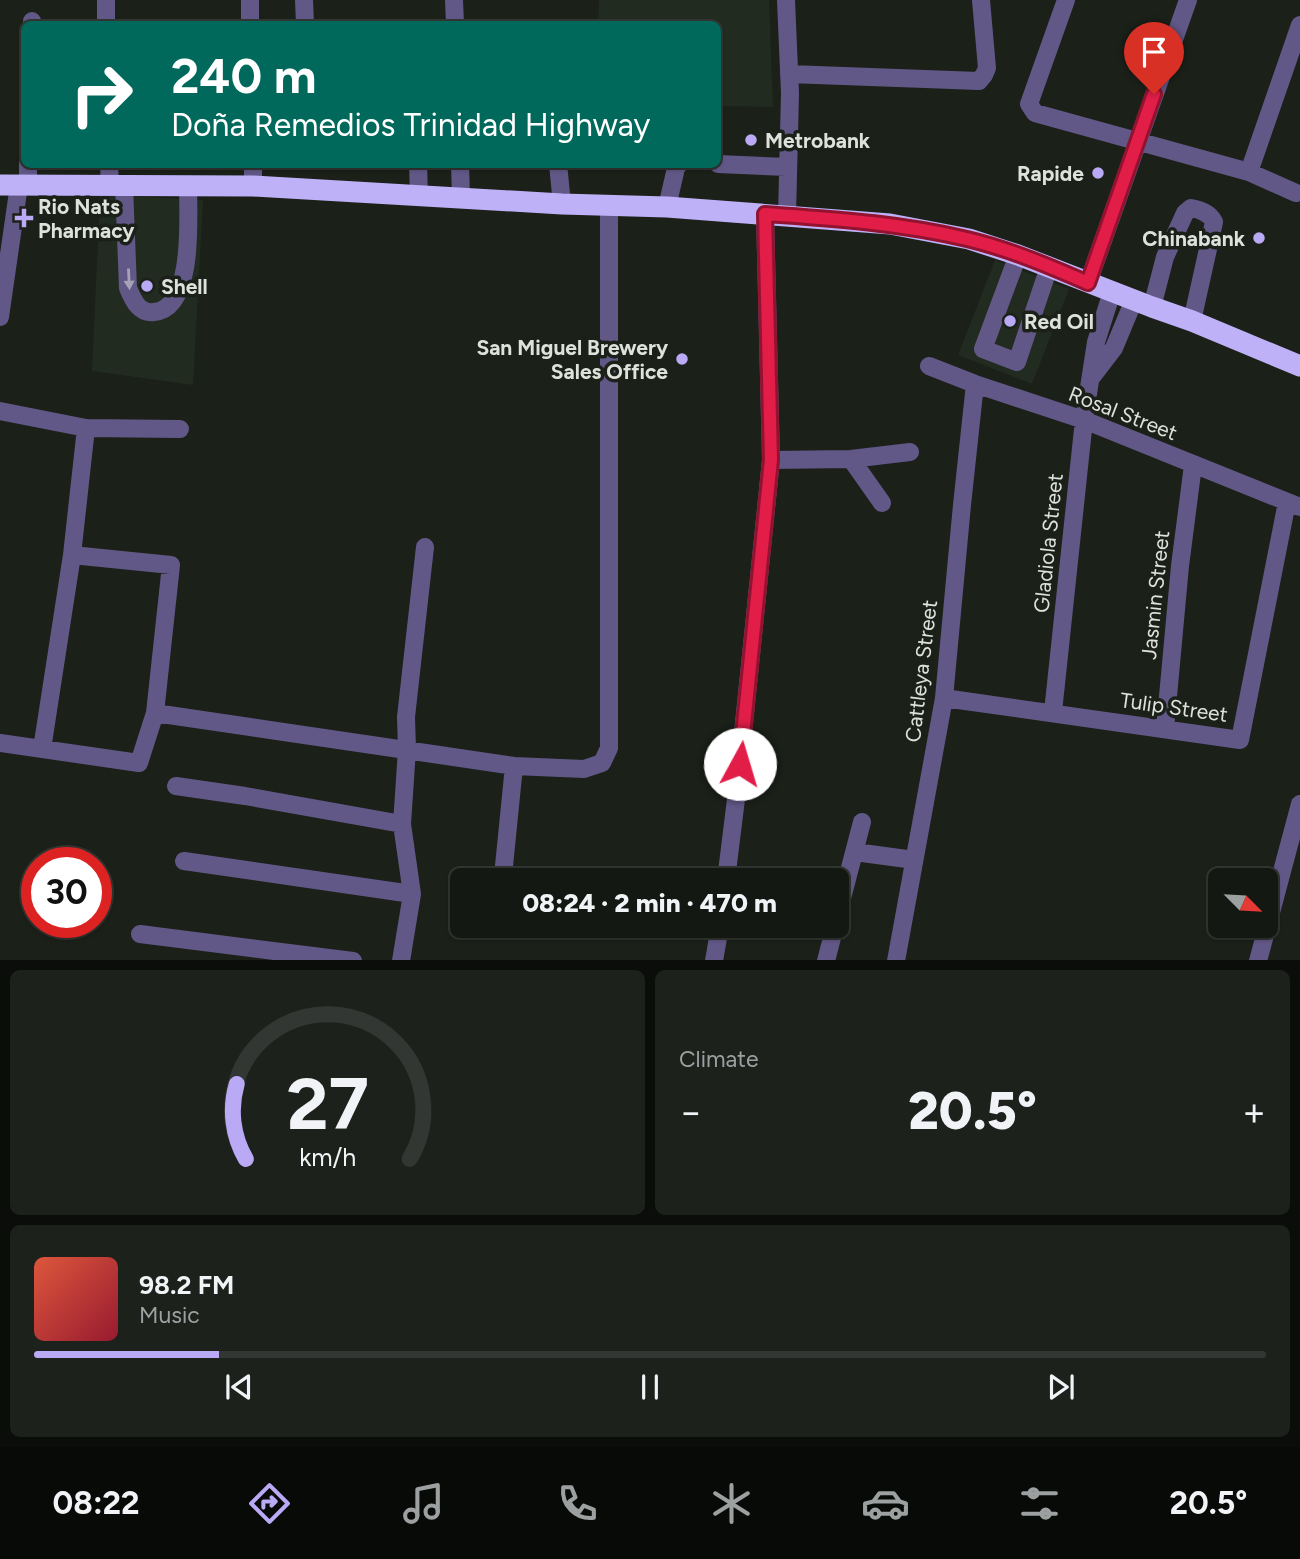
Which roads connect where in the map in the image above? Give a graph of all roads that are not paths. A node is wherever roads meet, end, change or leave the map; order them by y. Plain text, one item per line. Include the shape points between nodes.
1 (106, 0) edge
2 (250, 0) edge
3 (304, 0) edge
4 (454, 0) edge
5 (786, 0) edge
6 (982, 0) edge
7 (1066, 0) edge
8 (1188, 0) edge
9 (106, 21) edge
10 (250, 21) edge
11 (305, 21) edge
12 (455, 21) edge
13 (1300, 25) edge
14 (789, 74) junction
15 (1138, 142) junction
16 (721, 164) edge
17 (787, 167) junction
18 (253, 168) edge
19 (418, 168) edge
20 (460, 168) edge
21 (558, 168) edge
22 (676, 168) edge
23 (1249, 172) junction
24 (115, 179) edge
25 (19, 180) edge
26 (188, 185) junction
27 (253, 186) junction
28 (1296, 193) dead end
29 (419, 195) junction
30 (461, 198) junction
31 (562, 204) junction
32 (609, 205) junction
33 (667, 207) junction
34 (765, 214) junction
35 (787, 216) junction
36 (1018, 255) junction
37 (1049, 267) junction
38 (1088, 283) junction
39 (1112, 292) junction
40 (1143, 304) junction
41 (0, 317) edge
42 (1192, 321) junction
43 (929, 366) dead end
44 (1300, 366) edge
45 (1091, 378) junction
46 (975, 384) junction
47 (0, 411) edge
48 (1084, 421) junction
49 (86, 428) junction
50 (180, 429) dead end
51 (910, 452) dead end
52 (771, 460) junction
53 (851, 460) junction
54 (1194, 466) junction
55 (882, 503) dead end
56 (1294, 505) edge
57 (425, 547) dead end
58 (72, 555) junction
59 (944, 698) junction
60 (1053, 712) junction
61 (155, 713) junction
62 (1165, 729) junction
63 (0, 743) edge
64 (42, 749) junction
65 (407, 750) junction
66 (514, 766) junction
67 (176, 786) dead end
68 (1300, 804) edge
69 (862, 822) dead end
70 (402, 824) junction
71 (855, 852) junction
72 (914, 860) junction
73 (184, 861) dead end
74 (503, 866) dead end
75 (727, 868) edge
76 (849, 875) edge
77 (412, 894) junction
78 (140, 934) dead end
79 (718, 938) edge
80 (832, 938) edge
81 (346, 960) edge
82 (401, 960) edge
83 (714, 960) edge
84 (826, 960) edge
85 (895, 960) edge
86 (1258, 960) edge

1 - 9 street
2 - 10 street
3 - 11 street
4 - 12 street
5 - 14 street
6 - 14 street via 987,68 979,81
7 - 15 street via 1029,104 1035,113
8 - 15 street
13 - 23 street
14 - 17 street
15 - 23 street
15 - 38 street
16 - 17 street
17 - 35 street
18 - 27 street
19 - 29 street
20 - 30 street
21 - 31 street
22 - 33 street
23 - 28 street
24 - 25 highway
24 - 26 highway
24 -> 26 street via 128,288 133,301 152,313 162,311 178,296 187,256
25 - 41 street
26 - 27 highway
27 - 29 highway
29 - 30 highway
30 - 31 highway
31 - 32 highway
32 - 33 highway
32 - 66 street via 609,748 602,762 584,769
33 - 34 highway
34 - 35 highway
34 - 52 street
35 - 36 highway via 890,224 969,239
36 - 37 highway
36 - 37 street via 983,349 1017,362
37 - 38 highway
38 - 39 highway
39 - 40 highway
39 - 45 street, Gladiola Street via 1096,342
40 - 42 highway
40 - 42 street, Gladiola Street via 1185,213 1191,208 1201,210 1214,222
40 - 45 street, Gladiola Street
42 - 44 highway
43 - 46 street, Rosal Street
45 - 48 street, Gladiola Street
46 - 48 street, Rosal Street
46 - 59 street, Cattleya Street
47 - 49 street
48 - 54 street, Rosal Street
48 - 60 street, Gladiola Street
49 - 50 street
49 - 58 street
51 - 53 street
52 - 53 street
52 - 75 street
53 - 55 street
54 - 56 street, Rosal Street
54 - 62 street, Jasmin Street
56 - 62 street, Tulip Street via 1240,740
57 - 65 street via 406,717
58 - 61 street via 171,565
58 - 64 street
59 - 60 street, Tulip Street
59 - 72 street, Cattleya Street
60 - 62 street, Tulip Street
61 - 64 street via 139,763
61 - 65 street
63 - 64 street
65 - 66 street
65 - 70 street
66 - 74 street
67 - 70 street
68 - 86 street
69 - 71 street
70 - 77 street
71 - 72 street
71 - 76 street
72 - 85 street, Cattleya Street
73 - 77 street
77 - 82 street
78 - 81 street
79 - 83 street
80 - 84 street

